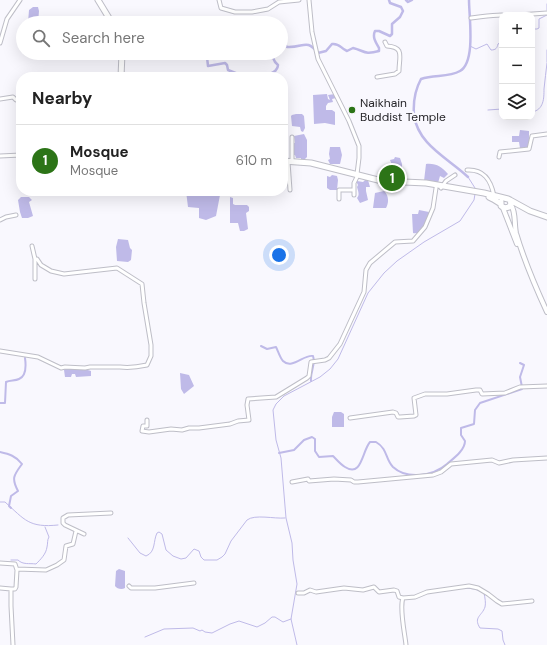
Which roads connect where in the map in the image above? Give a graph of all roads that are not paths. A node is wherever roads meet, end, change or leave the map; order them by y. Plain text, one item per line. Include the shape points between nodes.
1 (20, 0) edge
2 (98, 0) edge
3 (219, 0) edge
4 (299, 0) edge
5 (309, 0) edge
6 (535, 14) edge
7 (547, 14) edge
8 (499, 15) edge
9 (108, 16) edge
10 (470, 18) dead end
11 (385, 42) dead end
12 (0, 43) edge
13 (122, 60) edge
14 (121, 72) edge
15 (378, 77) dead end
16 (0, 99) edge
17 (16, 100) edge
18 (547, 134) edge
19 (292, 137) dead end
20 (16, 155) edge
21 (0, 156) edge
22 (499, 157) dead end
23 (288, 162) edge
24 (467, 170) dead end
25 (358, 174) junction
26 (455, 174) dead end
27 (440, 187) junction
28 (290, 190) dead end
29 (354, 190) junction
30 (484, 194) junction
31 (354, 195) dead end
32 (494, 196) junction
33 (338, 199) dead end
34 (509, 202) junction
35 (502, 206) junction
36 (16, 214) dead end
37 (547, 219) edge
38 (0, 220) edge
39 (32, 246) dead end
40 (35, 259) junction
41 (36, 279) dead end
42 (538, 292) junction
43 (547, 312) edge
44 (0, 351) edge
45 (547, 386) edge
46 (350, 418) dead end
47 (147, 420) dead end
48 (547, 458) edge
49 (292, 482) dead end
50 (111, 513) dead end
51 (76, 531) junction
52 (84, 534) dead end
53 (0, 563) edge
54 (16, 569) junction
55 (194, 583) dead end
56 (129, 586) dead end
57 (0, 588) edge
58 (11, 589) junction
59 (298, 593) dead end
60 (403, 598) junction
61 (532, 601) dead end
62 (13, 645) edge
63 (406, 645) edge

1 - 12 street via 8,19
2 - 9 highway
3 - 4 street via 220,8 246,12 268,9 279,2
5 - 25 street via 315,50 358,141
6 - 7 street
8 - 10 street
11 - 15 street via 387,46 396,47 400,52 399,71
13 - 14 highway
16 - 17 street via 13,97
18 - 22 street via 532,136 529,149 500,152
19 - 23 street
20 - 21 street
23 - 25 highway via 311,163
23 - 28 street
24 - 32 street via 484,174 491,184
25 - 27 highway via 382,181
25 - 29 street
26 - 27 street
27 - 30 highway
27 - 47 street via 425,227 413,241 392,243 368,265 364,292 343,338 329,358 311,362 309,376 302,382 276,397 248,400 249,420 182,430 171,428 142,431 143,426 147,426
29 - 31 street
29 - 33 street via 340,190
30 - 32 highway
30 - 35 highway
32 - 34 highway
34 - 35 highway via 508,208
34 - 35 highway via 502,200
34 - 37 highway
34 - 42 main road via 516,232
35 - 42 main road via 530,279
36 - 38 street
39 - 40 street
40 - 41 street
40 - 44 street via 51,271 64,274 117,268 142,284 151,356 147,365 140,366 61,368 38,357
42 - 43 main road
45 - 46 street via 520,387 501,394 482,394 480,390 425,394 415,396 414,416 400,417 393,412
48 - 49 street via 451,464 433,475 399,479 354,482 308,479
50 - 51 street via 63,518 64,524
51 - 52 street
51 - 54 street via 73,544 66,546 64,560 57,565 46,570
53 - 54 street via 14,564
54 - 58 street via 16,588
55 - 56 street via 155,588
57 - 58 street
58 - 62 street
59 - 60 street via 344,588 363,590 374,587 379,592 397,591 399,597
60 - 61 street via 469,586 478,588 502,604
60 - 63 street

